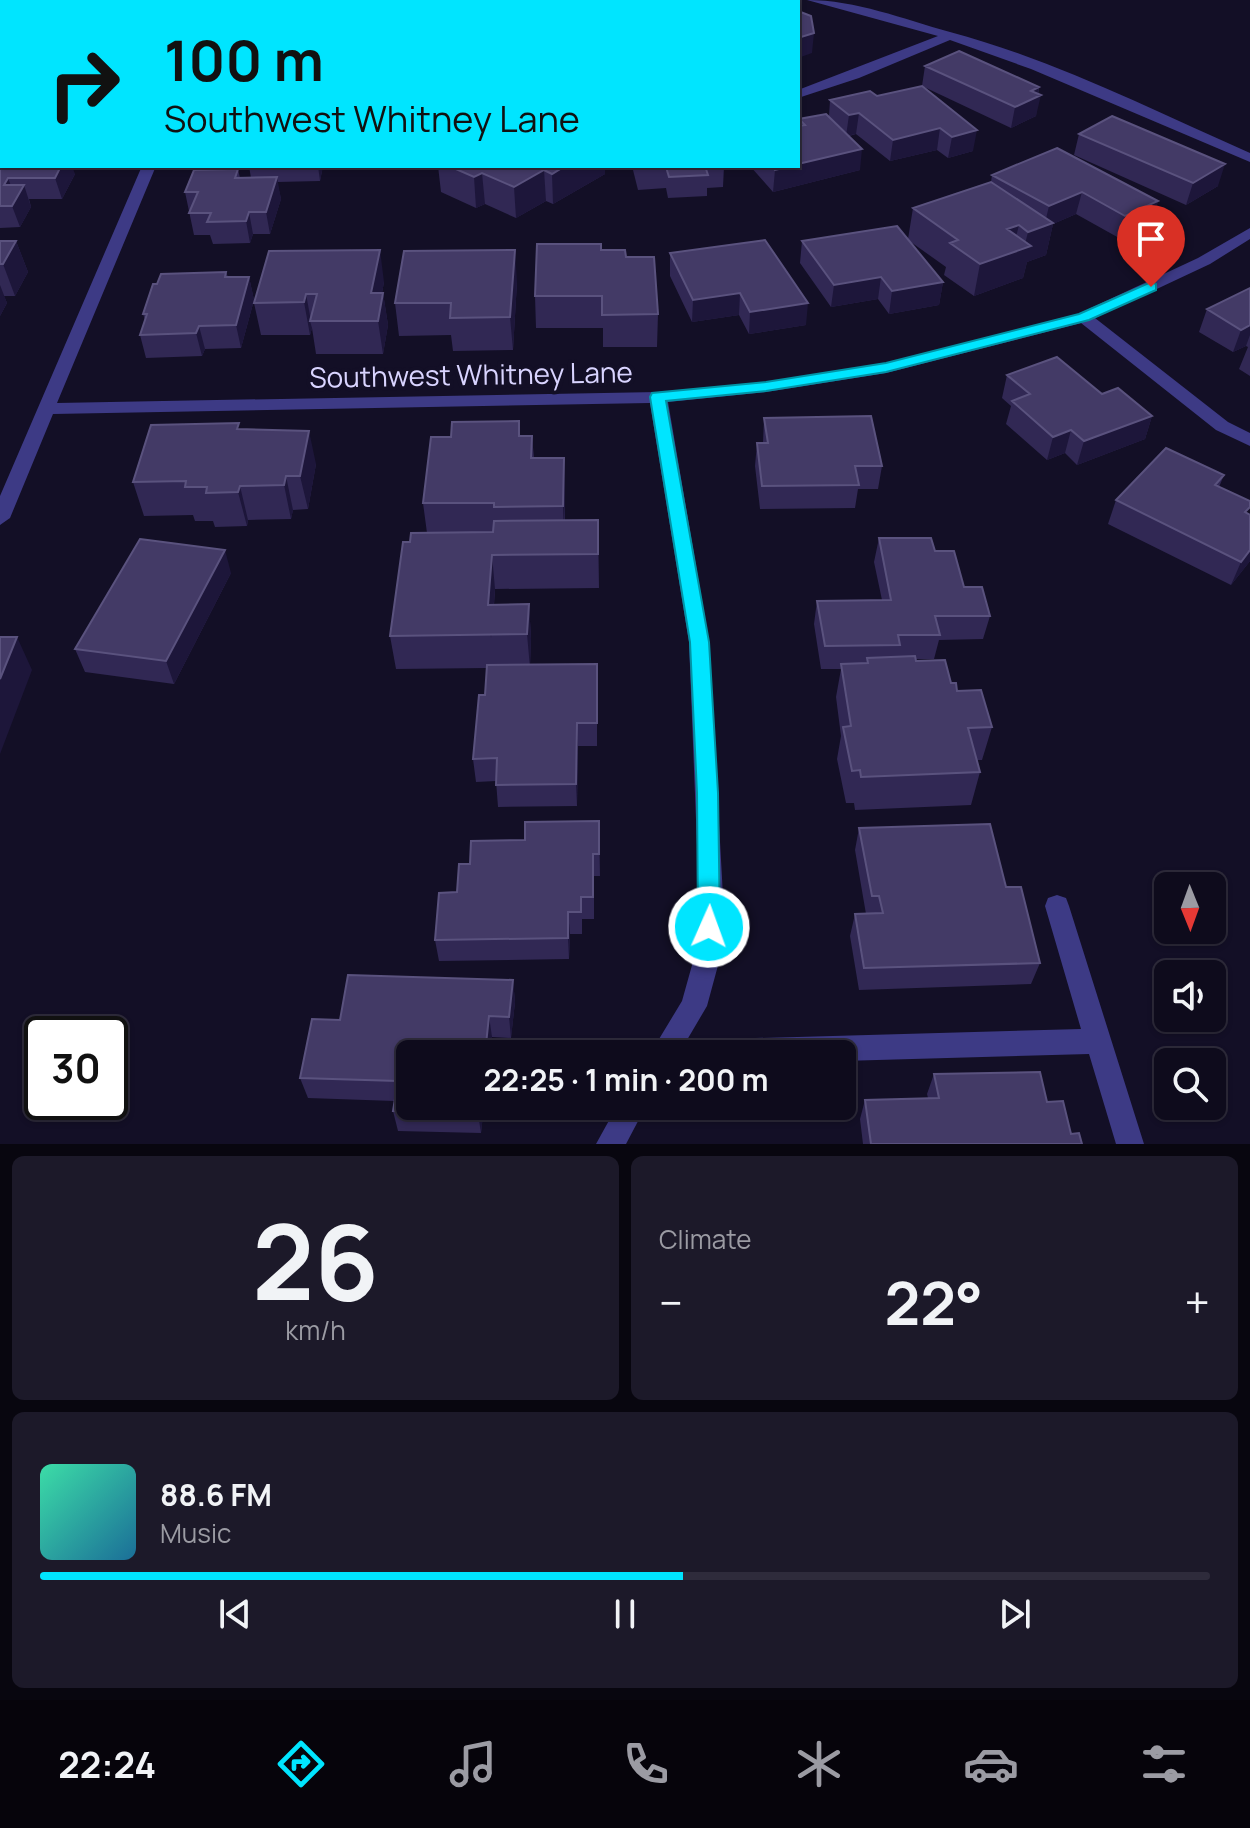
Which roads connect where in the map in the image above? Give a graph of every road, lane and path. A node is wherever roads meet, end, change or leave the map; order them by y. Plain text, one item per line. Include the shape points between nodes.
1 (813, 0) edge
2 (951, 35) junction
3 (800, 93) edge
4 (1250, 158) edge
5 (148, 168) edge
6 (1250, 233) edge
7 (1084, 317) junction
8 (658, 397) junction
9 (49, 409) junction
10 (1250, 440) edge
11 (0, 518) edge
12 (1057, 906) dead end
13 (672, 1040) edge
14 (1098, 1041) junction
15 (856, 1048) edge
16 (624, 1120) edge
17 (610, 1144) edge
18 (1130, 1144) edge

1 - 2 street
2 - 3 street
2 - 4 street via 1021,59
5 - 9 street
6 - 7 street, Southwest Whitney Lane via 1204,261
7 - 8 street, Southwest Whitney Lane via 886,368
7 - 10 street via 1222,426
8 - 9 street, Southwest Whitney Lane
8 - 13 street via 699,642 711,896 707,958 694,1006
9 - 11 street
12 - 14 street
14 - 15 street
14 - 18 street
16 - 17 street

